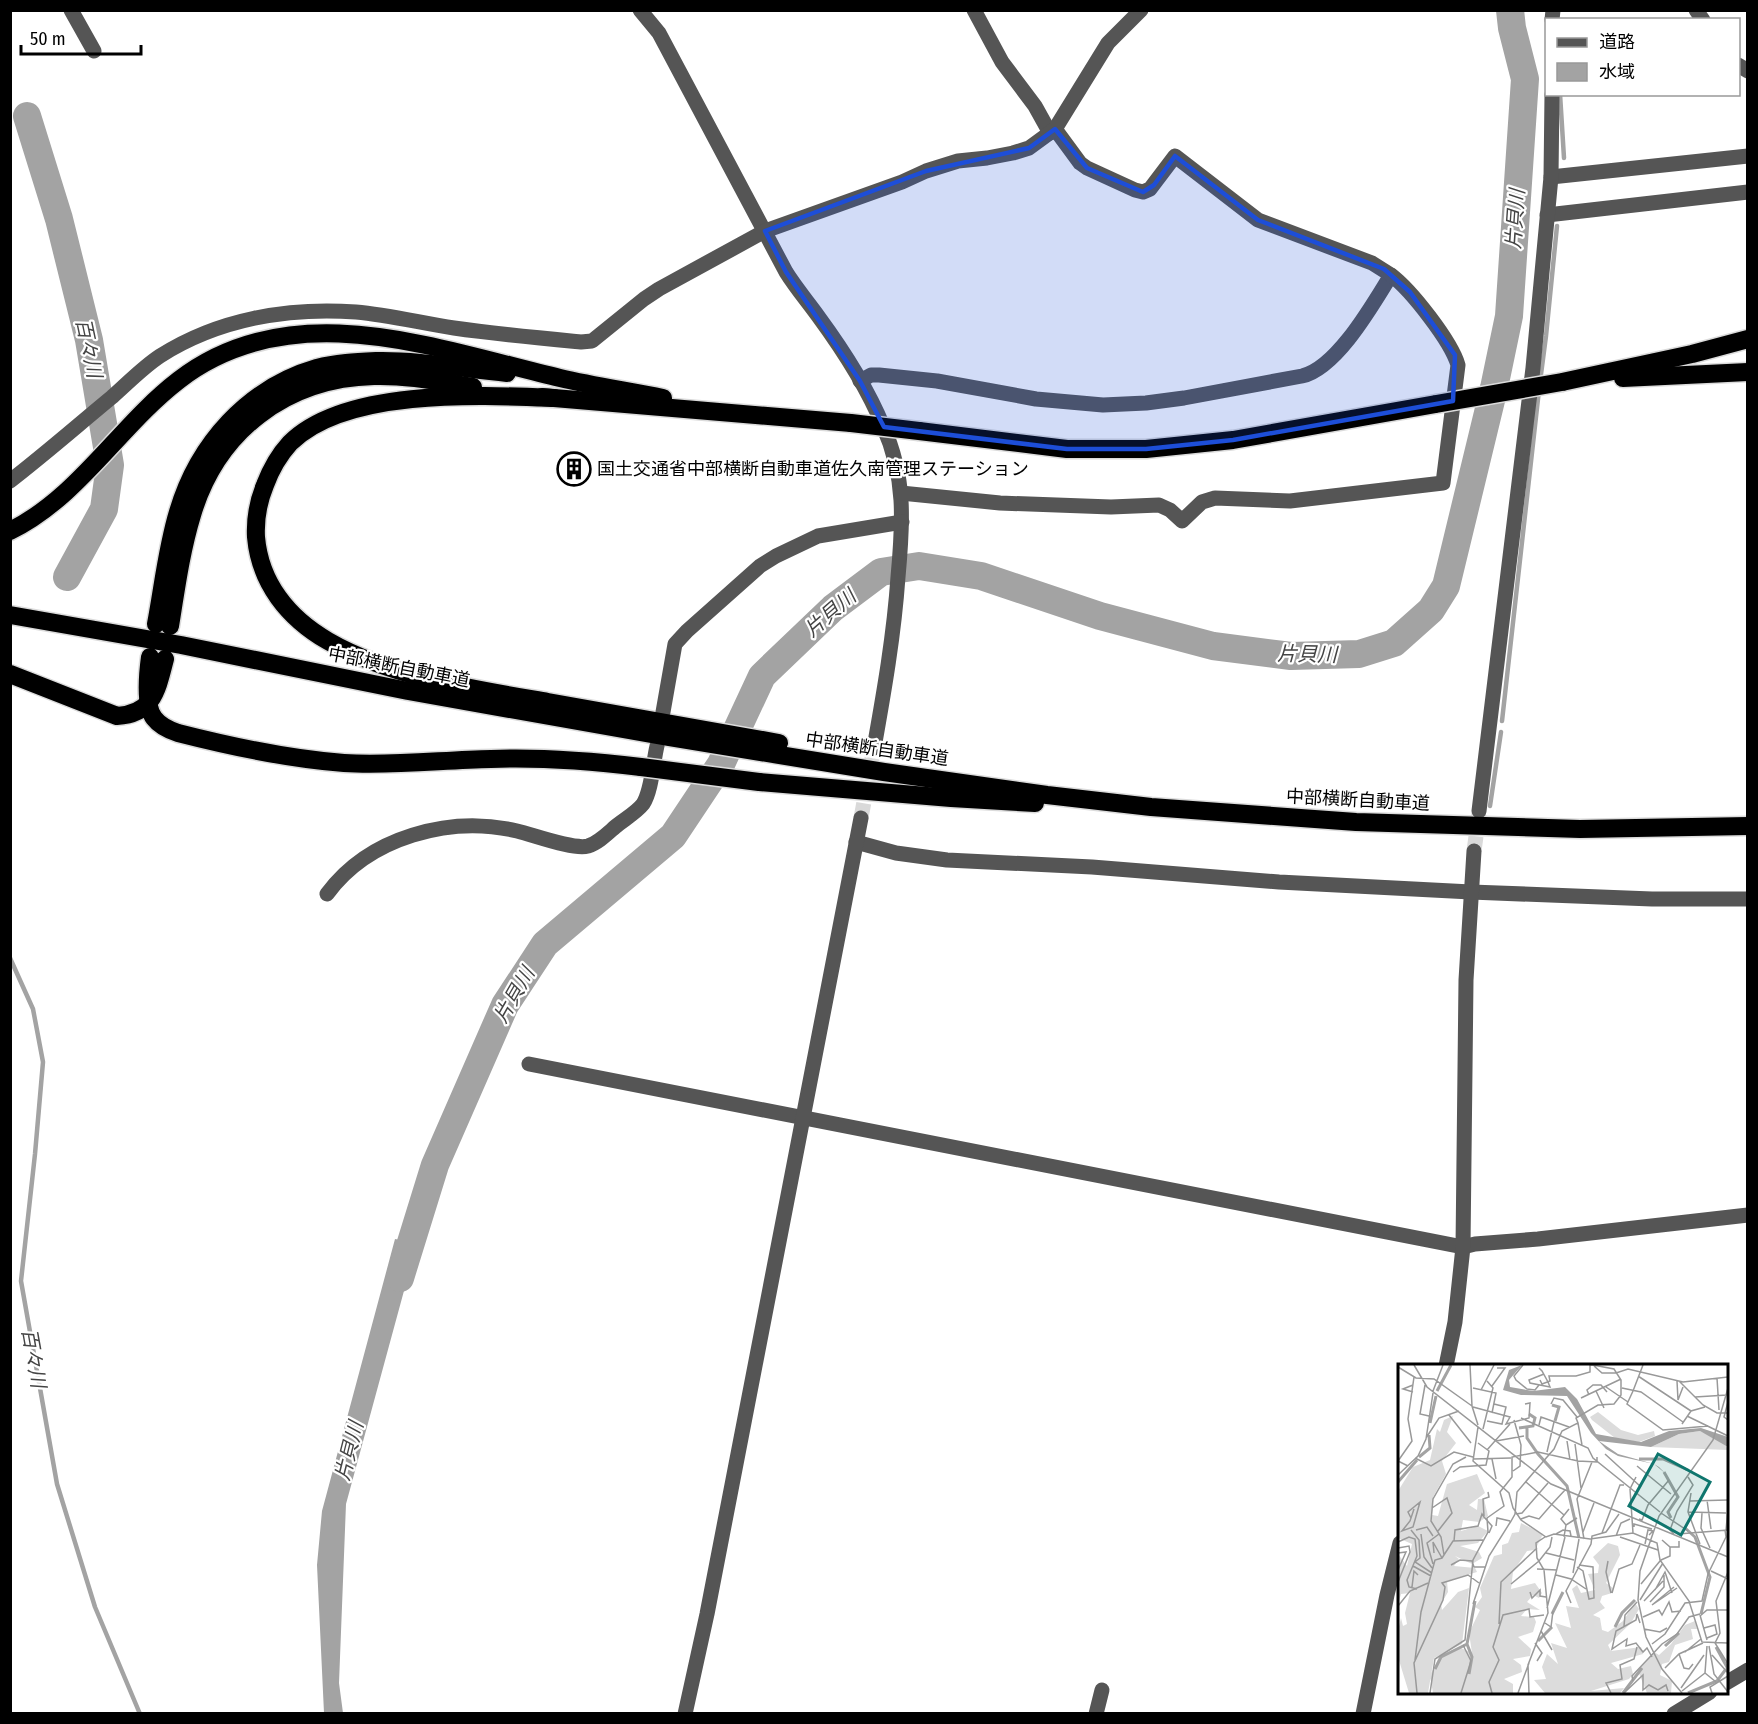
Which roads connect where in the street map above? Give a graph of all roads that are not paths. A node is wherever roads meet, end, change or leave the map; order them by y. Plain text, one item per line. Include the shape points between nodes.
1 (71, 10) edge
2 (640, 10) edge
3 (974, 10) edge
4 (1141, 10) edge
5 (94, 51) dead end
6 (1552, 96) edge
7 (1052, 131) junction
8 (1748, 156) edge
9 (1551, 177) junction
10 (1748, 192) edge
11 (1547, 215) junction
12 (765, 231) junction
13 (1391, 275) junction
14 (1748, 339) edge
15 (1748, 344) edge
16 (1692, 354) junction
17 (1748, 366) edge
18 (1748, 372) edge
19 (1699, 374) junction
20 (561, 379) junction
21 (860, 381) junction
22 (1568, 381) junction
23 (554, 398) junction
24 (768, 415) junction
25 (10, 481) edge
26 (901, 493) junction
27 (902, 527) junction
28 (10, 531) edge
29 (10, 615) edge
30 (157, 658) dead end
31 (10, 674) edge
32 (150, 702) junction
33 (665, 730) junction
34 (874, 748) tunnel mouth
35 (1150, 807) junction
36 (1479, 811) tunnel mouth
37 (861, 818) tunnel mouth
38 (1748, 826) edge
39 (856, 842) junction
40 (1474, 851) tunnel mouth
41 (1471, 892) junction
42 (327, 894) dead end
43 (1748, 899) edge
44 (530, 1064) dead end
45 (803, 1119) junction
46 (1748, 1215) edge
47 (1463, 1247) junction
48 (1446, 1364) edge
49 (1398, 1551) edge
50 (1748, 1670) edge
51 (1728, 1682) edge
52 (1102, 1690) dead end
53 (1707, 1694) edge
54 (685, 1713) edge
55 (1096, 1713) edge
56 (1362, 1713) edge
57 (1674, 1713) edge

1 - 5 street
2 - 12 street via 658,33
3 - 7 street via 1002,62
4 - 7 street via 1108,43
6 - 9 street
7 - 12 street via 1029,148 926,171
7 - 13 street via 1087,168 1143,192 1150,189 1175,156 1258,220 1372,263
8 - 9 street
9 - 11 street
10 - 11 street
11 - 36 street via 1533,368
12 - 21 street via 795,286
12 - 25 street via 659,289 588,342 454,328 356,312 300,311 255,318 205,333 142,368
13 - 21 street via 1346,341 1320,368 1302,376 1184,398 1103,405 879,375
13 - 26 street via 1410,292 1443,336 1458,365 1443,483 1290,501 1215,498 1202,502 1182,521 1159,505 1000,503
14 - 16 highway
15 - 16 highway
16 - 22 highway
17 - 19 highway
18 - 19 highway
19 - 22 highway
20 - 23 highway via 378,361 344,363 282,382 241,410 219,432 188,484 178,512 163,625 192,513 205,482 221,453 244,426 268,407 319,384 375,376
20 - 24 highway
20 - 28 highway via 490,359 380,337 319,332 242,346 203,364 159,395 51,506
21 - 26 street via 887,436
22 - 24 highway, bridge via 1233,440 1146,449 1067,449
23 - 24 highway
23 - 33 highway via 441,396 407,400 356,410 310,428 280,455 259,499 255,521 264,574 289,612 309,629 385,666
26 - 27 street
27 - 33 street via 818,536 760,566 675,644
27 - 34 street via 896,608
29 - 33 highway, 中部横断自動車道 via 408,691
30 - 32 highway via 147,682
31 - 32 highway via 117,716 137,713
32 - 35 highway, bridge via 155,720 168,729 247,750 315,761 593,761 759,782 1006,802
33 - 35 highway, 中部横断自動車道 via 884,772
33 - 42 street via 642,805 588,846 474,825 427,831 382,848 358,864
35 - 38 highway, 中部横断自動車道 via 1389,823 1580,829
37 - 39 street
39 - 41 street via 896,853 947,860
39 - 45 street
40 - 41 street
41 - 43 street
41 - 47 street via 1466,980
44 - 45 street
45 - 47 street
45 - 54 street
46 - 47 street
47 - 48 street
49 - 56 street
50 - 51 street
52 - 55 street
53 - 57 street

